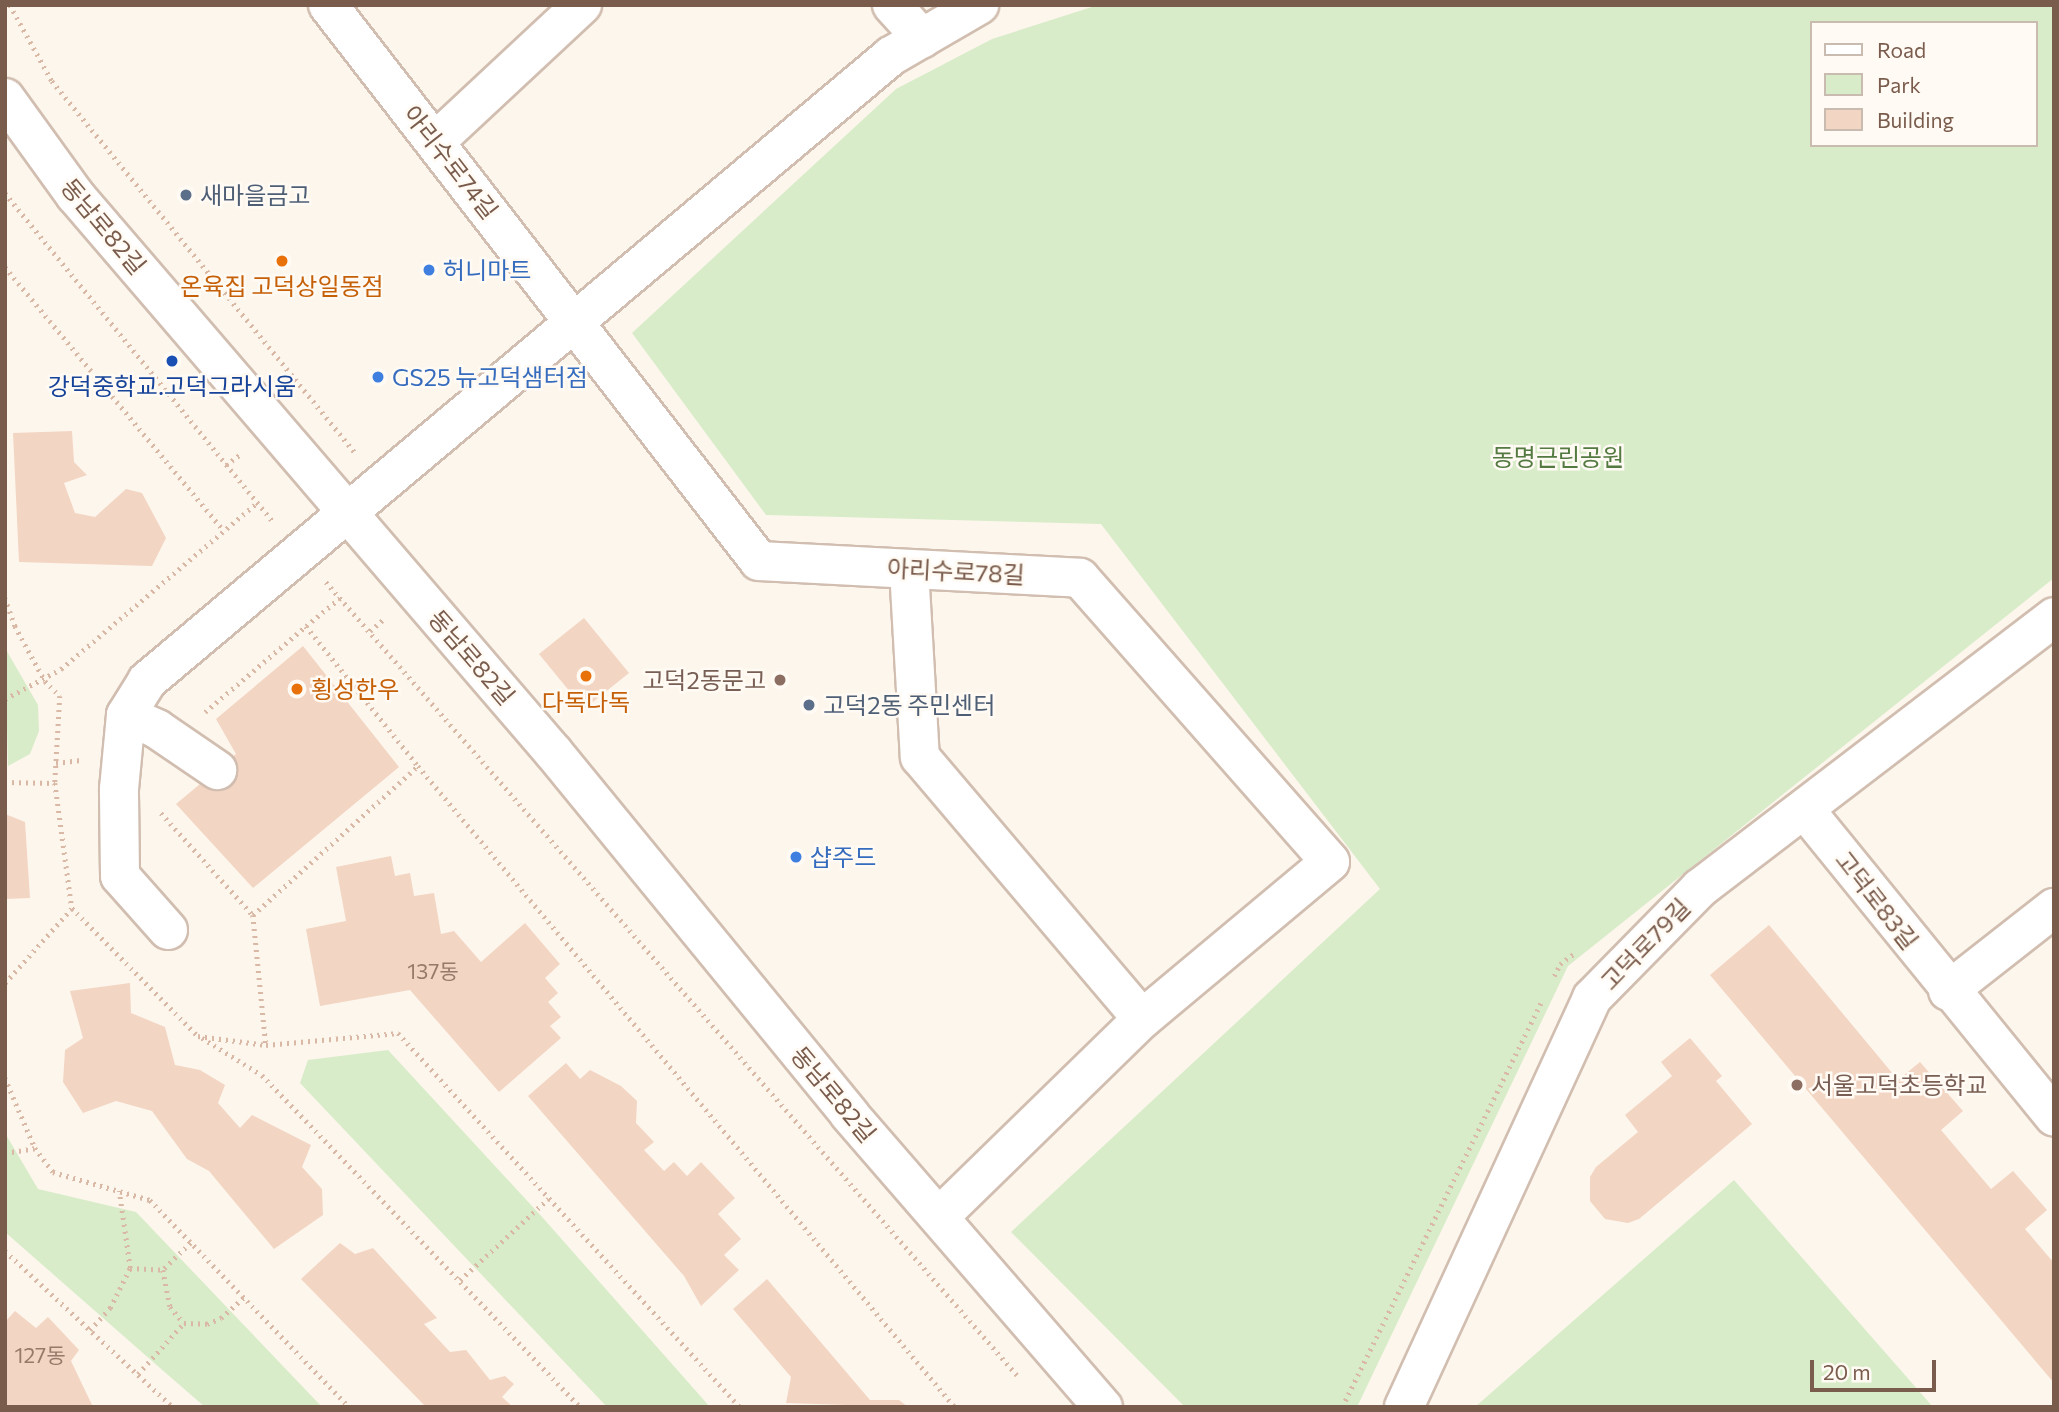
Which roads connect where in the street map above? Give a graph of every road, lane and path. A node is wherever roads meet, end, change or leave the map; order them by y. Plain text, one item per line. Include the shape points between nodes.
1 (328, 5) edge
2 (582, 5) edge
3 (892, 5) edge
4 (979, 5) edge
5 (922, 38) junction
6 (5, 98) edge
7 (435, 142) junction
8 (5, 193) edge
9 (5, 267) edge
10 (574, 318) junction
11 (350, 515) junction
12 (224, 531) junction
13 (909, 569) junction
14 (5, 598) edge
15 (2054, 617) edge
16 (306, 626) junction
17 (45, 681) junction
18 (5, 699) edge
19 (126, 715) junction
20 (184, 748) junction
21 (122, 755) junction
22 (56, 763) junction
23 (418, 766) junction
24 (216, 770) dead end
25 (5, 782) edge
26 (55, 783) junction
27 (1805, 810) junction
28 (72, 908) junction
29 (2054, 908) edge
30 (253, 915) junction
31 (168, 930) dead end
32 (5, 983) edge
33 (1948, 990) junction
34 (1142, 1019) junction
35 (198, 1036) junction
36 (266, 1045) junction
37 (5, 1079) edge
38 (2054, 1116) edge
39 (35, 1148) junction
40 (5, 1153) edge
41 (119, 1191) junction
42 (548, 1199) junction
43 (940, 1216) junction
44 (191, 1243) junction
45 (5, 1251) edge
46 (130, 1268) junction
47 (163, 1270) junction
48 (460, 1280) junction
49 (244, 1297) junction
50 (184, 1323) junction
51 (90, 1329) junction
52 (138, 1374) junction
53 (1026, 1386) dead end
54 (739, 1406) edge
55 (173, 1407) edge
56 (349, 1407) edge
57 (580, 1407) edge
58 (955, 1407) edge
59 (1103, 1407) edge
60 (1404, 1407) edge

1 - 7 street, 아리수로74길
2 - 7 street
3 - 5 street
4 - 5 street
5 - 10 street via 891,55
6 - 11 street, 동남로82길 via 75,195
7 - 10 street, 아리수로74길
8 - 12 path via 257,503
9 - 12 path
10 - 11 street
10 - 13 street, 아리수로78길 via 759,561
11 - 19 street via 147,681
11 - 43 street, 동남로82길 via 554,753 849,1114
12 - 17 path
13 - 34 street via 920,757
13 - 34 street, 아리수로78길 via 1080,578 1330,862
14 - 17 path
15 - 27 street, 고덕로79길
16 - 20 path via 209,705
16 - 23 path
16 - 53 path via 340,598
17 - 18 path
17 - 22 path via 60,696
19 - 20 street
19 - 21 street
20 - 24 street
20 - 30 path via 164,779 160,811
21 - 22 path
21 - 31 street via 120,876
22 - 26 path
23 - 30 path
23 - 58 path
25 - 26 path
26 - 28 path
27 - 33 street, 고덕로83길
27 - 60 street, 고덕로79길 via 1699,888 1592,999
28 - 32 path
28 - 35 path
29 - 33 street
30 - 36 path
33 - 38 street, 고덕로83길
34 - 43 street
35 - 36 path
35 - 48 path via 262,1074
36 - 42 path via 398,1033
37 - 39 path
39 - 40 path
39 - 41 path via 53,1171
41 - 44 path via 150,1200
41 - 46 path
42 - 48 path
42 - 54 path
43 - 59 street, 동남로82길
44 - 47 path
44 - 49 path
45 - 51 path
46 - 47 path
46 - 51 path via 110,1308
47 - 50 path via 170,1307
48 - 57 path
49 - 50 path via 221,1318 207,1324
49 - 56 path
50 - 52 path
51 - 52 path
52 - 55 path

